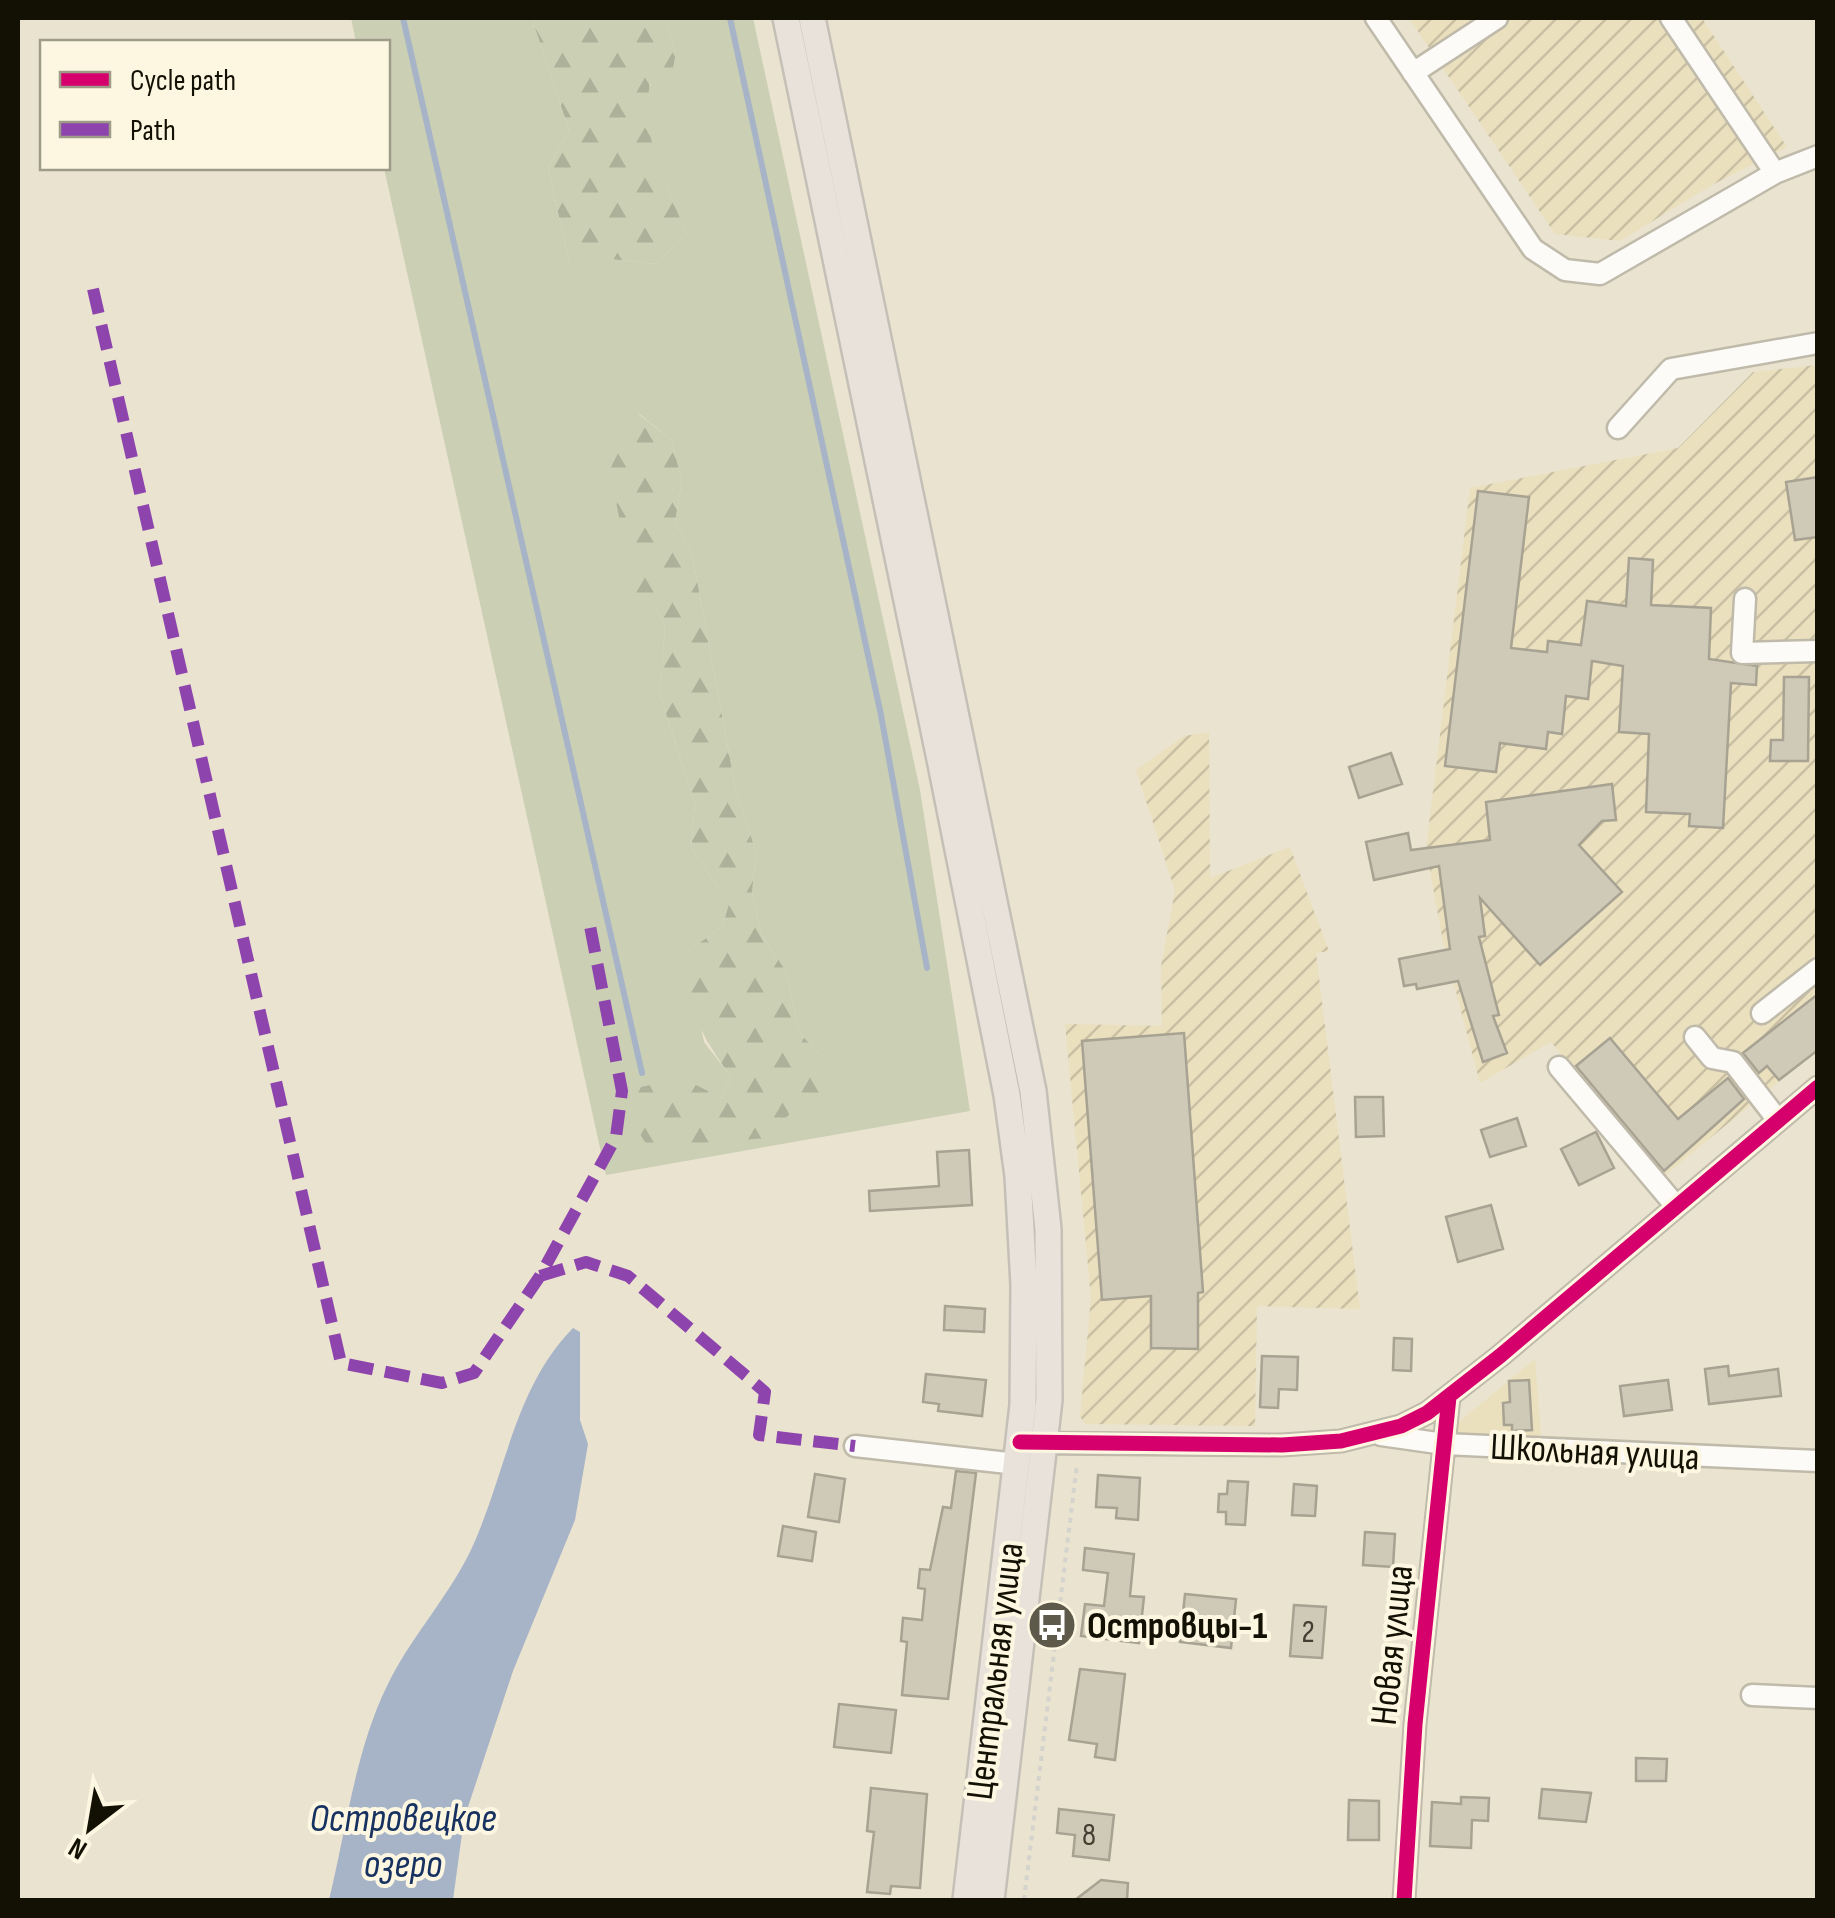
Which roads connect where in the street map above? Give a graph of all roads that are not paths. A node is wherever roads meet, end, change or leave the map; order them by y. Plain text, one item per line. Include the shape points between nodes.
1 (786, 18) edge
2 (812, 18) edge
3 (1376, 18) edge
4 (1497, 18) edge
5 (1671, 18) edge
6 (1414, 72) junction
7 (1818, 156) edge
8 (1774, 173) junction
9 (1818, 342) edge
10 (1618, 428) dead end
11 (1745, 599) dead end
12 (1818, 652) edge
13 (1818, 970) edge
14 (1762, 1014) dead end
15 (1695, 1037) dead end
16 (1560, 1067) dead end
17 (1818, 1087) edge
18 (1777, 1119) junction
19 (1675, 1205) junction
20 (1450, 1396) junction
21 (1374, 1434) junction
22 (1444, 1444) junction
23 (855, 1446) dead end
24 (1027, 1450) junction
25 (1818, 1461) edge
26 (1752, 1695) dead end
27 (1818, 1698) edge
28 (966, 1900) edge
29 (990, 1900) edge
30 (1404, 1900) edge

1 - 24 main road via 1007,1095 1018,1176
2 - 24 main road via 1033,1091 1050,1284
3 - 6 street
4 - 6 street
5 - 8 street
6 - 8 street via 1533,250 1564,270 1600,274
7 - 8 street
9 - 10 street via 1672,368
11 - 12 street via 1742,652
13 - 14 street
15 - 18 street via 1712,1058 1732,1062
16 - 19 street
17 - 18 street
18 - 19 street
19 - 20 street
20 - 21 street
20 - 22 street, Новая улица
21 - 22 street, Школьная улица
21 - 24 street via 1302,1444 1217,1435
22 - 25 street, Школьная улица
22 - 30 street, Новая улица
23 - 24 street
24 - 28 main road, Центральная улица
24 - 29 main road, Центральная улица
26 - 27 street

